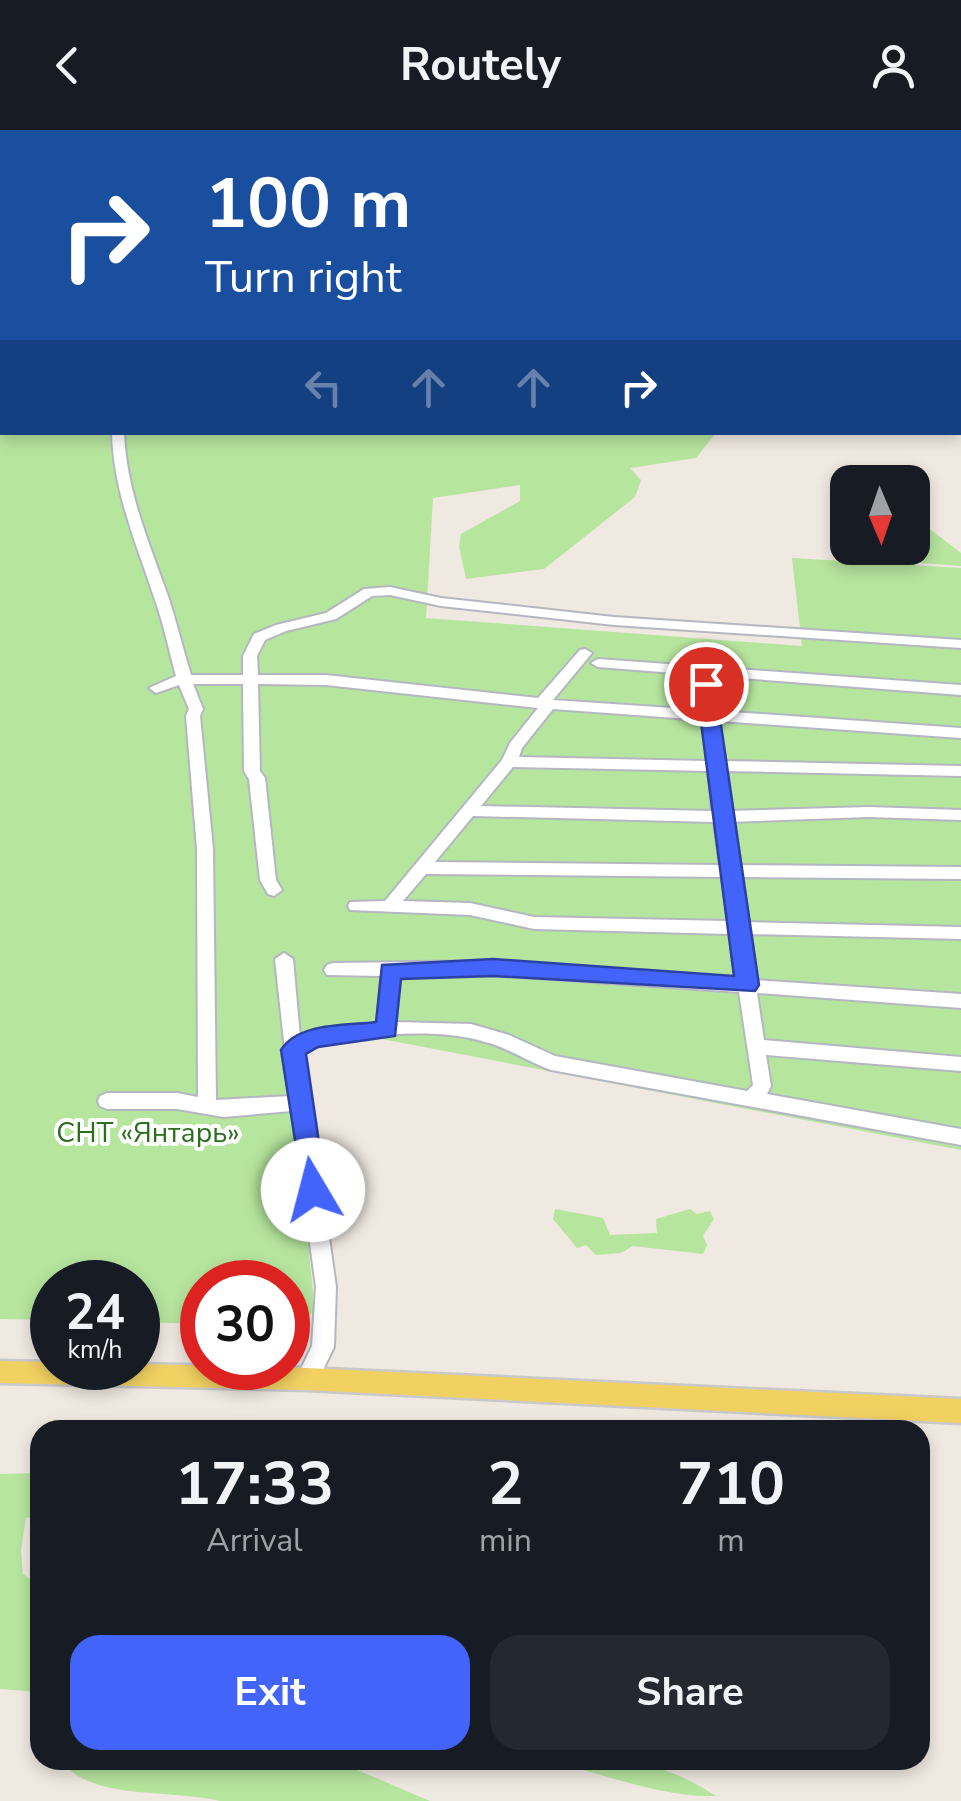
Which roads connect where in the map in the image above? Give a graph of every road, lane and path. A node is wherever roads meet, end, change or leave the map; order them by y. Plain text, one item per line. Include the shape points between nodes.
1 (118, 435) edge
2 (961, 644) edge
3 (706, 672) junction
4 (182, 679) junction
5 (253, 679) junction
6 (156, 688) dead end
7 (961, 690) edge
8 (550, 704) junction
9 (708, 714) junction
10 (961, 733) edge
11 (509, 762) junction
12 (715, 766) junction
13 (961, 771) edge
14 (470, 811) junction
15 (961, 814) edge
16 (722, 818) junction
17 (425, 868) junction
18 (730, 868) junction
19 (961, 873) edge
20 (274, 890) dead end
21 (356, 906) dead end
22 (389, 907) junction
23 (737, 926) junction
24 (961, 933) edge
25 (284, 959) dead end
26 (333, 970) dead end
27 (390, 971) junction
28 (747, 985) junction
29 (961, 1001) edge
30 (387, 1030) junction
31 (758, 1047) junction
32 (293, 1050) junction
33 (961, 1064) edge
34 (747, 1099) junction
35 (107, 1101) dead end
36 (301, 1104) junction
37 (207, 1105) junction
38 (961, 1137) edge
39 (0, 1372) edge
40 (310, 1373) edge
41 (180, 1376) edge
42 (310, 1379) edge
43 (961, 1411) edge

1 - 4 street
2 - 5 street via 614,621 369,592 331,616 258,637 250,656
3 - 7 street
3 - 8 street via 592,658 545,699
3 - 9 street
4 - 5 street
4 - 6 street
4 - 37 street via 196,709 205,849
5 - 8 street via 326,680
5 - 20 street via 252,772
8 - 9 street
8 - 11 street
9 - 10 street
9 - 12 street
11 - 12 street
11 - 14 street
12 - 13 street
12 - 16 street
14 - 16 street
14 - 17 street
15 - 16 street
16 - 18 street
17 - 18 street
17 - 22 street
18 - 19 street
18 - 23 street
21 - 22 street
22 - 23 street via 470,909 534,923
23 - 24 street
23 - 28 street
25 - 32 street
26 - 27 street
27 - 28 street via 493,968
27 - 30 street
28 - 29 street
28 - 31 street
30 - 32 street via 314,1038
30 - 34 street via 466,1030 552,1062
31 - 33 street
31 - 34 street via 762,1086
32 - 36 street
34 - 38 street
35 - 37 street
36 - 37 street
36 - 40 street via 326,1287 323,1346
39 - 41 main road
42 - 43 main road

